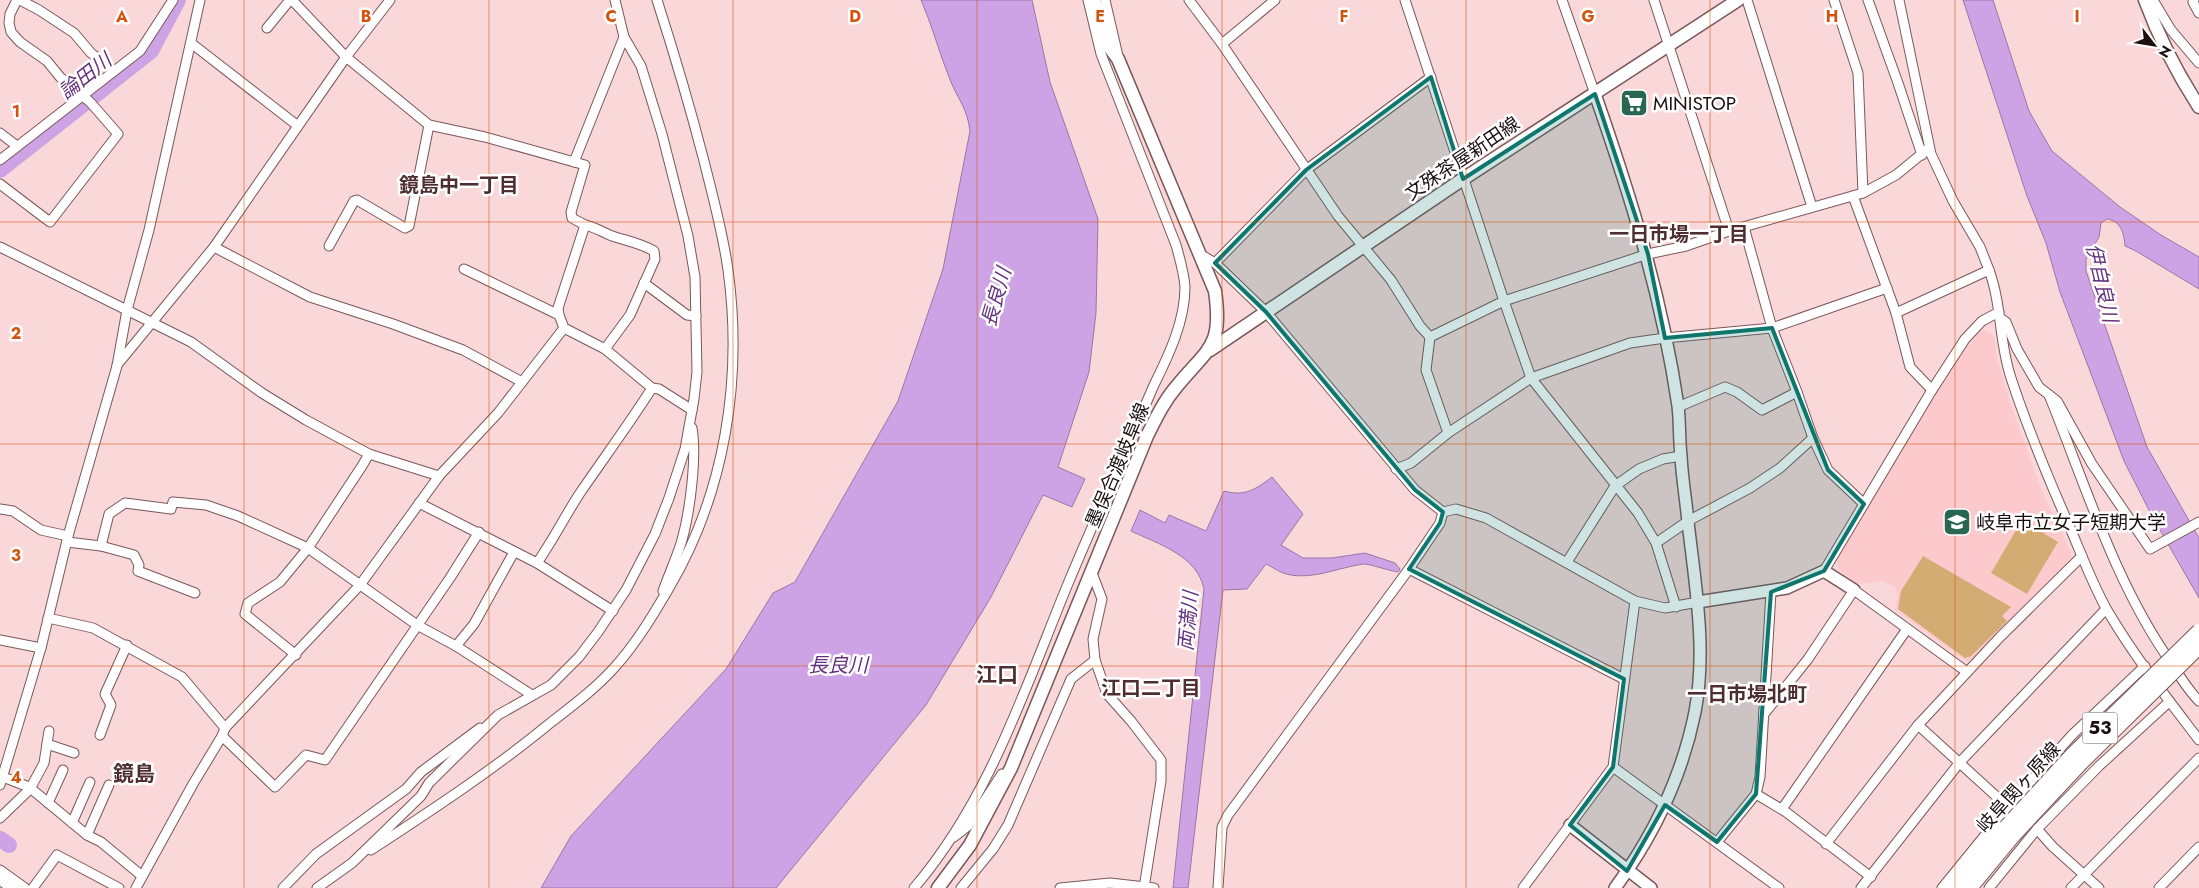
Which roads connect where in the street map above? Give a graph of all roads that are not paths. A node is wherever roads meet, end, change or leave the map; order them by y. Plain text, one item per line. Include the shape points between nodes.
1 (18, 0) edge
2 (173, 0) edge
3 (200, 0) edge
4 (291, 0) edge
5 (390, 0) edge
6 (615, 0) edge
7 (657, 0) edge
8 (1088, 0) edge
9 (1094, 0) edge
10 (1105, 0) edge
11 (1189, 0) edge
12 (1276, 0) edge
13 (1405, 0) edge
14 (1562, 0) edge
15 (1654, 0) edge
16 (1834, 0) edge
17 (1868, 0) edge
18 (1899, 0) edge
19 (2145, 0) edge
20 (2153, 0) edge
21 (2194, 0) edge
22 (1746, 1) edge
23 (2199, 13) edge
24 (267, 28) dead end
25 (624, 37) junction
26 (191, 43) junction
27 (1222, 44) junction
28 (1669, 46) junction
29 (346, 57) junction
30 (1118, 59) junction
31 (2199, 63) edge
32 (114, 71) junction
33 (1431, 77) junction
34 (1595, 94) junction
35 (86, 98) junction
36 (2199, 107) edge
37 (429, 125) junction
38 (298, 126) junction
39 (0, 133) edge
40 (17, 146) junction
41 (1929, 148) junction
42 (1922, 155) junction
43 (0, 160) edge
44 (574, 162) junction
45 (1306, 170) junction
46 (1463, 179) junction
47 (0, 184) edge
48 (1863, 193) junction
49 (1853, 196) junction
50 (1812, 207) junction
51 (585, 225) junction
52 (1744, 227) junction
53 (1729, 231) junction
54 (329, 246) dead end
55 (214, 247) junction
56 (1364, 247) junction
57 (0, 248) edge
58 (1200, 254) junction
59 (1648, 254) junction
60 (1215, 263) junction
61 (464, 269) dead end
62 (1989, 270) junction
63 (644, 283) junction
64 (1888, 288) junction
65 (1504, 301) junction
66 (127, 310) junction
67 (1266, 312) junction
68 (1896, 313) junction
69 (559, 315) junction
70 (1999, 315) junction
71 (696, 316) junction
72 (151, 322) junction
73 (564, 328) junction
74 (1772, 328) junction
75 (1430, 337) junction
76 (1665, 338) junction
77 (605, 349) junction
78 (1210, 350) junction
79 (116, 366) junction
80 (1531, 378) junction
81 (522, 382) junction
82 (652, 388) junction
83 (1932, 390) junction
84 (1797, 392) junction
85 (2049, 395) junction
86 (1678, 407) junction
87 (691, 414) junction
88 (1448, 433) junction
89 (1813, 438) junction
90 (369, 454) junction
91 (1681, 456) junction
92 (1396, 469) junction
93 (439, 476) junction
94 (1615, 486) junction
95 (418, 503) junction
96 (1864, 504) junction
97 (0, 509) edge
98 (1443, 512) junction
99 (1688, 521) junction
100 (2199, 522) edge
101 (479, 532) junction
102 (67, 539) junction
103 (1656, 543) junction
104 (101, 546) junction
105 (308, 548) junction
106 (514, 552) junction
107 (2082, 556) junction
108 (1567, 562) junction
109 (537, 563) junction
110 (1409, 569) junction
111 (1824, 571) junction
112 (1092, 573) junction
113 (360, 585) junction
114 (1854, 590) junction
115 (1771, 592) junction
116 (195, 593) dead end
117 (1635, 601) junction
118 (1698, 602) junction
119 (1676, 607) junction
120 (2106, 609) junction
121 (613, 611) junction
122 (654, 613) junction
123 (48, 618) junction
124 (417, 625) junction
125 (1907, 629) junction
126 (2199, 631) edge
127 (0, 640) edge
128 (127, 645) junction
129 (456, 646) junction
130 (2199, 647) edge
131 (41, 648) junction
132 (296, 655) junction
133 (1095, 660) junction
134 (2145, 666) junction
135 (1967, 672) junction
136 (1624, 679) junction
137 (532, 695) junction
138 (2199, 701) edge
139 (2168, 702) junction
140 (1764, 712) junction
141 (488, 725) junction
142 (1918, 725) junction
143 (49, 731) dead end
144 (224, 732) junction
145 (100, 735) dead end
146 (2199, 740) edge
147 (47, 744) junction
148 (74, 753) dead end
149 (2199, 758) edge
150 (1960, 762) junction
151 (1613, 767) junction
152 (1011, 768) junction
153 (63, 770) dead end
154 (1, 781) edge
155 (90, 782) dead end
156 (109, 785) dead end
157 (30, 789) junction
158 (1756, 794) junction
159 (48, 803) junction
160 (1665, 805) junction
161 (2008, 807) junction
162 (1782, 809) junction
163 (0, 818) edge
164 (72, 823) junction
165 (1570, 824) junction
166 (2037, 830) junction
167 (2009, 832) junction
168 (87, 835) junction
169 (950, 840) junction
170 (1718, 842) junction
171 (1826, 844) junction
172 (2199, 847) edge
173 (352, 863) junction
174 (0, 870) edge
175 (1627, 871) junction
176 (2083, 874) junction
177 (142, 876) junction
178 (0, 877) edge
179 (1870, 877) junction
180 (14, 888) edge
181 (25, 888) edge
182 (33, 888) edge
183 (119, 888) edge
184 (136, 888) edge
185 (283, 888) edge
186 (317, 888) edge
187 (914, 888) edge
188 (938, 888) edge
189 (961, 888) edge
190 (1060, 888) edge
191 (1148, 888) edge
192 (1218, 888) edge
193 (1523, 888) edge
194 (1615, 888) edge
195 (1651, 888) edge
196 (1779, 888) edge
197 (1861, 888) edge
198 (1942, 888) edge
199 (1955, 888) edge
200 (1970, 888) edge
201 (1989, 888) edge
202 (2071, 888) edge
203 (2099, 888) edge
204 (2159, 888) edge

1 - 32 street via 74,33 91,53
1 - 35 street via 10,14 11,32
2 - 32 street via 140,51
3 - 26 street
4 - 24 street
4 - 29 street
5 - 29 street
6 - 25 street
7 - 122 street via 688,100 720,222 733,321 728,420 713,488 694,540
8 - 169 street via 1101,54 1176,245 1185,288 1182,308 1169,355 1068,585 1007,737
9 - 30 main road, 墨俣合渡岐阜線 via 1109,47
10 - 30 street
11 - 27 street
12 - 27 street
13 - 33 street
14 - 34 street
15 - 28 street
16 - 48 street via 1858,73
17 - 42 street
18 - 41 street
19 - 36 main road via 2156,30
20 - 31 street via 2171,30
21 - 23 street
22 - 28 main road, 文殊茶屋新田線
22 - 50 street
25 - 44 street
25 - 71 street via 641,66 662,134 688,236
26 - 38 street
26 - 66 street via 149,230
27 - 45 street
28 - 34 main road, 文殊茶屋新田線
28 - 53 street
29 - 37 street
29 - 38 street
30 - 58 main road, 墨俣合渡岐阜線
32 - 35 street
33 - 45 street
33 - 46 street
34 - 46 main road, 文殊茶屋新田線
34 - 59 street
35 - 40 street
35 - 47 street via 118,134 50,222
37 - 44 street
37 - 54 street via 409,226 405,228 357,200
38 - 55 street
39 - 40 street
40 - 43 street
41 - 42 street
41 - 62 street
42 - 48 street via 1896,175
44 - 51 street via 584,165 570,212 572,218
45 - 56 street
45 - 60 street
46 - 56 main road, 文殊茶屋新田線
46 - 65 street
48 - 49 street
49 - 50 street
49 - 64 street
50 - 52 street
51 - 63 street via 654,251 655,259
51 - 69 street via 558,308
52 - 53 street
52 - 74 street
53 - 59 street via 1686,246
55 - 72 street
55 - 81 street via 310,296 463,350
56 - 67 main road, 文殊茶屋新田線
56 - 75 street
57 - 66 street
58 - 60 street
58 - 78 main road, 墨俣合渡岐阜線 via 1215,291 1218,310 1218,329
59 - 65 street
59 - 76 street
60 - 67 street
61 - 69 street
62 - 68 street
62 - 70 street via 1997,291
63 - 71 street via 687,314
63 - 77 street via 630,315
64 - 68 street
64 - 74 street
65 - 75 street
65 - 80 street
66 - 72 street
66 - 79 street
67 - 78 main road, 文殊茶屋新田線
67 - 92 street
68 - 83 street via 1910,367
69 - 73 street
70 - 83 street via 1982,321 1965,339
70 - 85 street via 2006,322 2039,387
70 - 107 street via 2003,352 2011,378 2042,465
71 - 87 street via 697,372
72 - 79 street
72 - 90 street via 191,342 262,393
73 - 77 street
73 - 81 street
74 - 76 street
74 - 84 street
75 - 88 street via 1426,370
76 - 80 street via 1630,343
76 - 86 street
77 - 82 street
78 - 112 main road, 墨俣合渡岐阜線 via 1163,404
79 - 102 street
80 - 88 street
80 - 94 street
81 - 93 street via 498,413
82 - 87 street via 659,389
82 - 109 street via 578,495
83 - 96 street
84 - 86 street via 1762,410 1725,387
84 - 89 street
85 - 100 street via 2057,401 2092,464 2150,549
85 - 138 street via 2131,598 2163,652
86 - 91 street
87 - 121 street via 685,449 655,534
87 - 122 street via 692,471 686,522
88 - 92 street via 1410,463
89 - 96 street via 1828,470
89 - 99 street via 1780,468 1750,488
90 - 93 street
90 - 105 street
91 - 94 street via 1662,459 1639,469
91 - 99 street
92 - 98 street via 1415,490
93 - 95 street
94 - 103 street via 1638,513
94 - 108 street
95 - 101 street
95 - 113 street
96 - 111 street
97 - 102 street via 13,511 41,530
98 - 108 street via 1456,509 1486,518
98 - 110 street via 1440,523
99 - 103 street
99 - 118 street
101 - 106 street
101 - 124 street
102 - 104 street
102 - 123 street
103 - 119 street
104 - 105 street via 108,516 116,507 125,502 171,509 173,502 206,505
104 - 116 street via 134,555 138,570
105 - 113 street
105 - 132 street via 280,582 248,603 246,614
106 - 109 street
106 - 129 street via 474,624
107 - 120 street
107 - 135 street
108 - 117 street
109 - 121 street
110 - 136 street
110 - 192 street via 1228,815 1222,827
111 - 114 street
111 - 115 street
112 - 133 street via 1102,599 1093,639
112 - 152 main road, 墨俣合渡岐阜線
113 - 124 street
113 - 132 street
114 - 125 street
114 - 140 street via 1808,659
115 - 118 street
115 - 140 street
117 - 119 street via 1654,607
117 - 136 street
118 - 119 street
118 - 160 street via 1700,658 1695,711
120 - 134 street
120 - 150 street
121 - 137 street via 579,657 551,685
122 - 173 street via 616,666 586,696 486,772
123 - 128 street via 94,628
123 - 131 street
124 - 129 street
124 - 144 street via 325,760 306,755 275,787
125 - 135 street
125 - 162 street
126 - 167 main road, 岐阜関ヶ原線 / 53, bridge via 2072,755
127 - 131 street
128 - 144 street via 182,677
128 - 145 street via 105,694 111,705
129 - 137 street
130 - 167 main road, 岐阜関ヶ原線 / 53, bridge
131 - 154 street
132 - 144 street
133 - 189 street via 1071,679 1008,825
133 - 191 street via 1107,694 1162,760
134 - 139 street
134 - 161 street via 2072,735
135 - 142 street
136 - 151 street
137 - 141 street via 498,715
139 - 146 street
139 - 166 street
140 - 158 street
141 - 173 street
141 - 185 street via 476,729 421,772 406,789 316,854
142 - 150 street
142 - 171 street
143 - 147 street
144 - 177 street
147 - 148 street
147 - 157 street via 44,763
149 - 176 street
150 - 161 street
150 - 179 street
151 - 160 street
151 - 165 street
152 - 169 street via 1003,774 968,826
152 - 188 main road, 墨俣合渡岐阜線 via 970,844
153 - 159 street
154 - 157 street
155 - 164 street
156 - 168 street
157 - 159 street
157 - 163 street
158 - 162 street
158 - 170 street
159 - 164 street
160 - 170 street
160 - 175 street
161 - 198 street
162 - 171 street
164 - 168 street
165 - 175 street
165 - 193 street
166 - 176 street
166 - 201 street
167 - 199 main road, 岐阜関ヶ原線 / 53
167 - 200 main road, 岐阜関ヶ原線 / 53
168 - 177 street via 101,842
169 - 187 street
170 - 196 street
171 - 179 street
172 - 204 street
173 - 186 street
174 - 181 street
175 - 194 street
175 - 195 street
176 - 202 street
176 - 203 street
177 - 184 street
178 - 180 main road
179 - 197 street
182 - 183 street via 57,854
190 - 191 street via 1110,884

